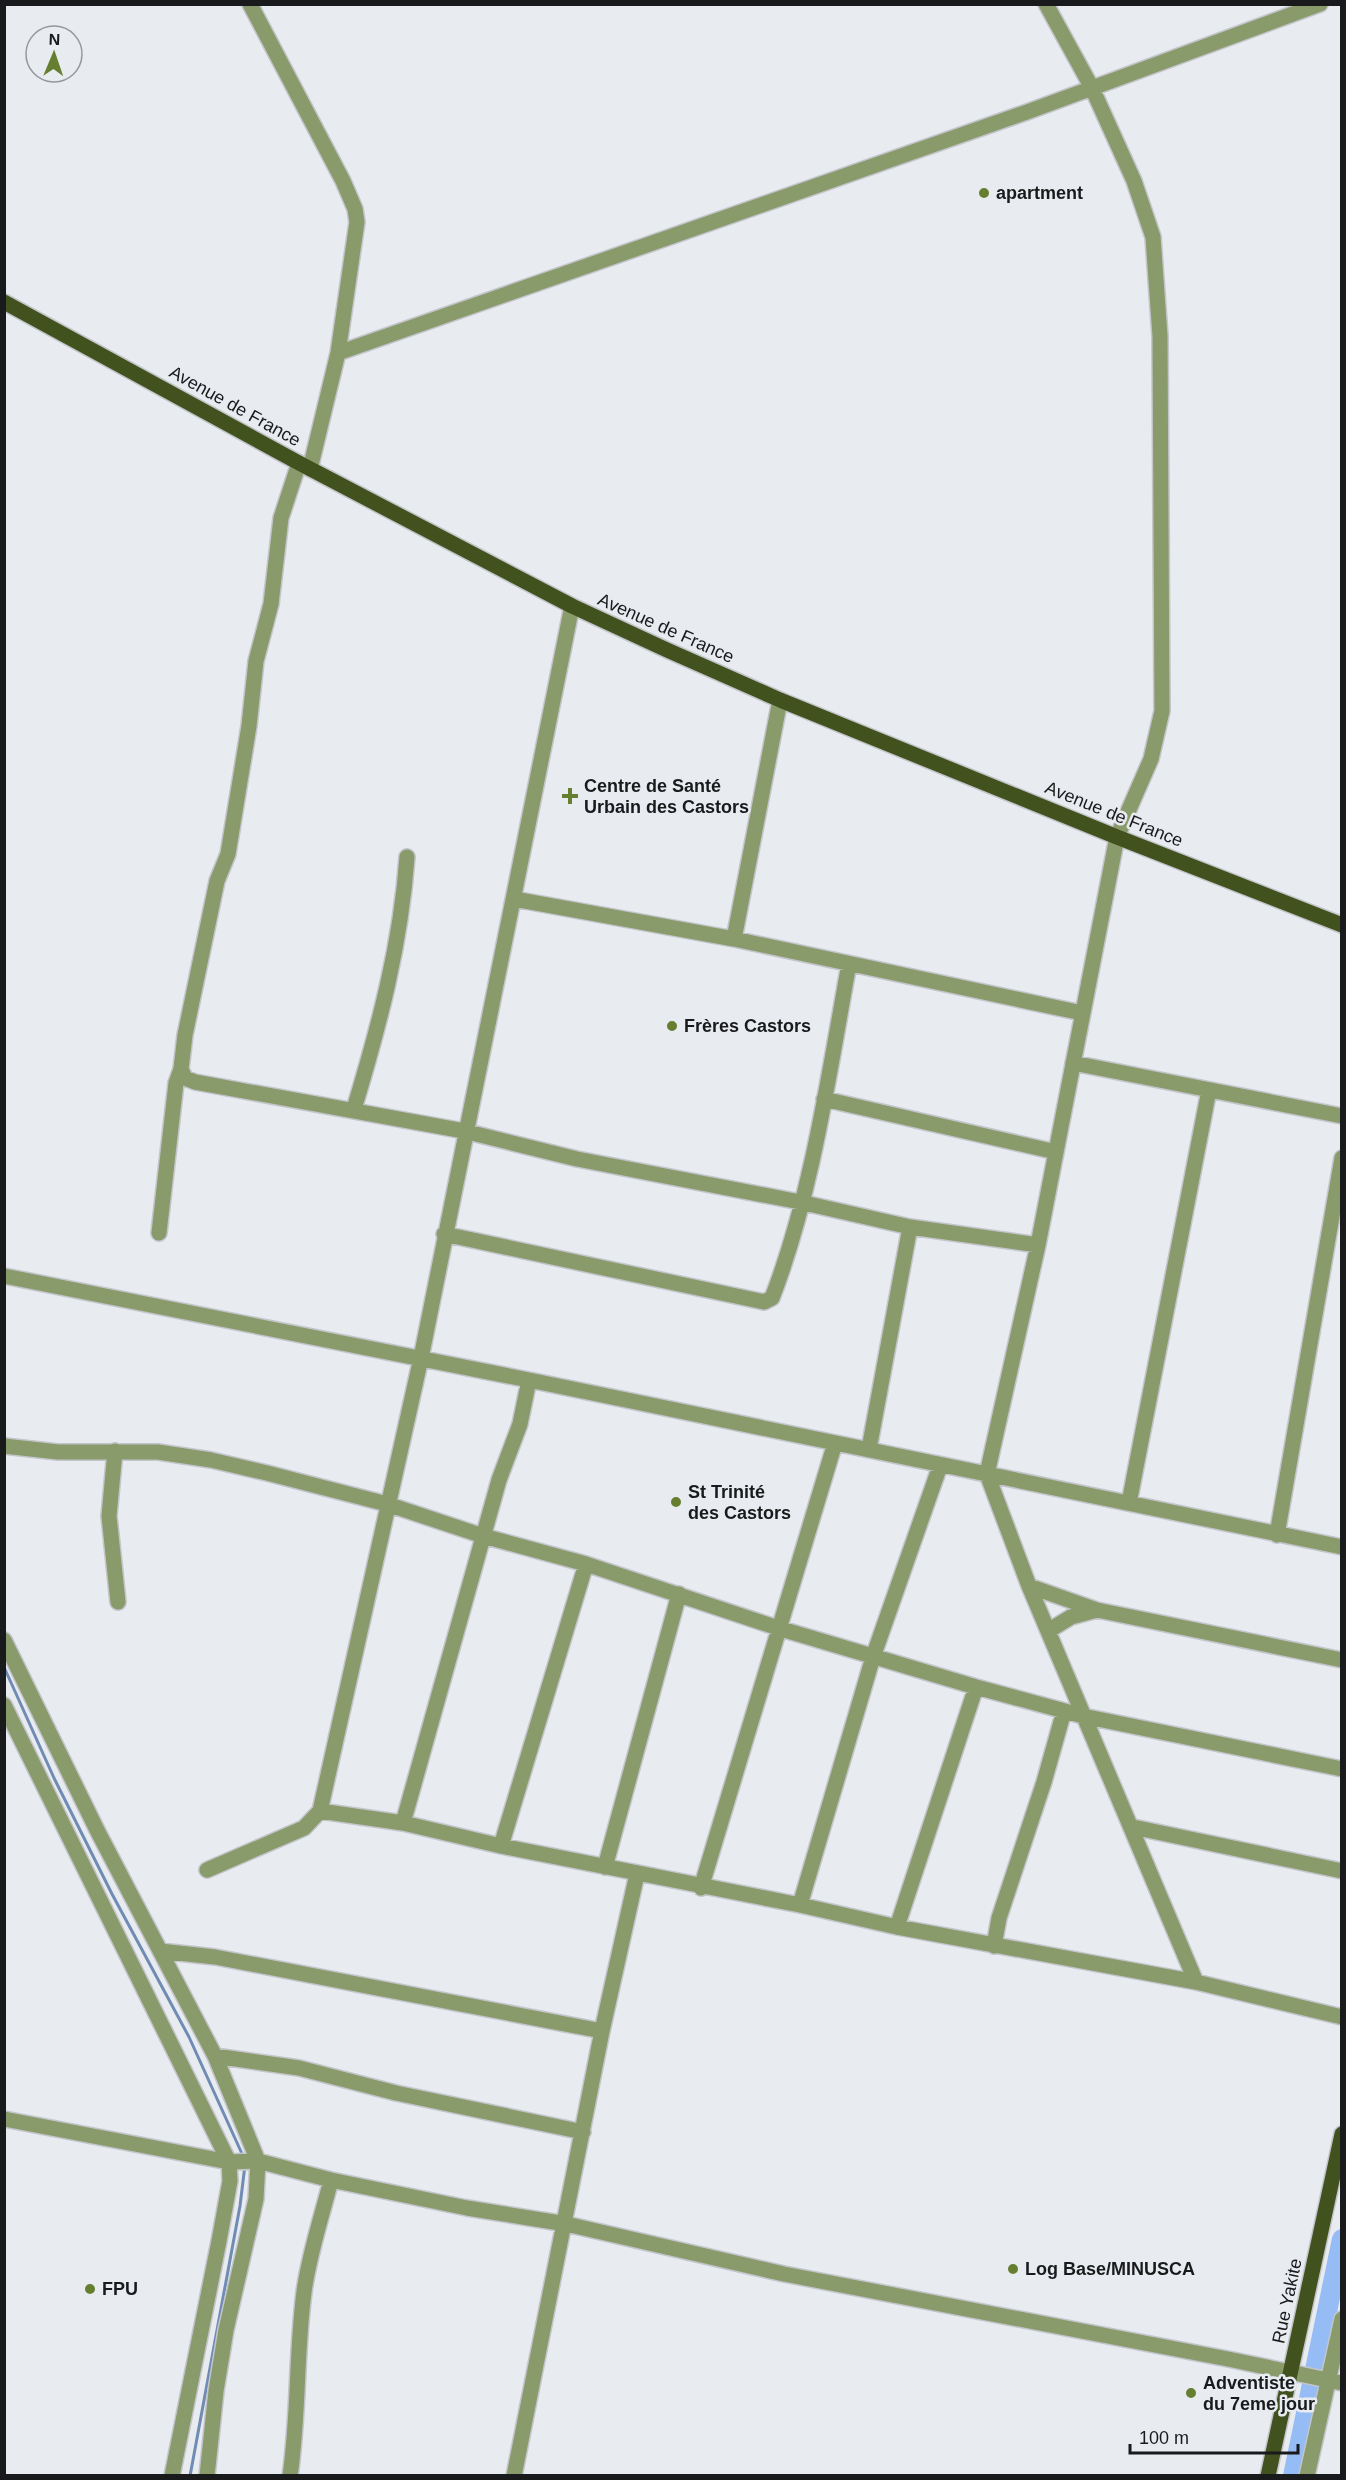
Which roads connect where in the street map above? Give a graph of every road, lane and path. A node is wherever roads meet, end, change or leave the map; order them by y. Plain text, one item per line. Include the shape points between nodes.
1 (250, 4) edge
2 (1046, 4) edge
3 (1320, 4) edge
4 (1092, 88) junction
5 (4, 302) edge
6 (338, 353) junction
7 (304, 466) junction
8 (572, 606) junction
9 (780, 700) junction
10 (1117, 837) junction
11 (407, 857) dead end
12 (514, 899) junction
13 (1341, 924) edge
14 (735, 939) junction
15 (849, 964) junction
16 (1082, 1013) junction
17 (1073, 1063) junction
18 (181, 1069) junction
19 (1209, 1090) junction
20 (824, 1099) junction
21 (354, 1109) junction
22 (1341, 1116) edge
23 (464, 1131) junction
24 (1056, 1152) junction
25 (1341, 1158) edge
26 (800, 1202) junction
27 (910, 1227) junction
28 (159, 1233) dead end
29 (444, 1234) junction
30 (1038, 1245) junction
31 (4, 1275) edge
32 (421, 1358) junction
33 (529, 1380) junction
34 (835, 1443) junction
35 (4, 1446) edge
36 (868, 1449) junction
37 (115, 1451) junction
38 (939, 1466) junction
39 (987, 1474) junction
40 (1130, 1503) junction
41 (387, 1504) junction
42 (1277, 1535) junction
43 (483, 1536) junction
44 (1341, 1548) edge
45 (586, 1564) junction
46 (1029, 1586) junction
47 (679, 1594) junction
48 (118, 1602) dead end
49 (1097, 1610) junction
50 (778, 1628) junction
51 (1048, 1630) junction
52 (4, 1640) edge
53 (873, 1657) junction
54 (1341, 1660) edge
55 (976, 1687) junction
56 (4, 1705) edge
57 (1064, 1711) junction
58 (1083, 1716) junction
59 (11, 1739) edge
60 (1341, 1768) edge
61 (320, 1811) junction
62 (403, 1823) junction
63 (1133, 1827) junction
64 (501, 1846) junction
65 (605, 1867) junction
66 (207, 1870) dead end
67 (1341, 1871) edge
68 (637, 1874) junction
69 (701, 1888) junction
70 (800, 1905) junction
71 (897, 1927) junction
72 (994, 1946) junction
73 (160, 1951) junction
74 (1196, 1982) junction
75 (1341, 2016) edge
76 (602, 2031) junction
77 (215, 2056) junction
78 (4, 2120) edge
79 (583, 2133) junction
80 (1341, 2134) edge
81 (258, 2161) junction
82 (230, 2162) junction
83 (331, 2180) junction
84 (566, 2224) junction
85 (1341, 2319) edge
86 (1292, 2374) junction
87 (1335, 2382) edge
88 (172, 2475) edge
89 (207, 2475) edge
90 (290, 2475) edge
91 (514, 2475) edge
92 (1268, 2475) edge
93 (1307, 2475) edge

1 - 6 street via 355,209 357,222
2 - 4 street
3 - 4 street
4 - 6 street
4 - 10 street via 1134,180 1152,237 1159,300 1162,711 1151,759
5 - 7 main road, Avenue de France
6 - 7 street
7 - 8 main road, Avenue de France
7 - 18 street via 282,518 228,854 217,881
8 - 9 main road, Avenue de France
8 - 12 street
9 - 10 main road, Avenue de France
9 - 14 street
10 - 13 main road, Avenue de France
10 - 16 street
11 - 21 street via 404,908 390,977
12 - 14 street
12 - 23 street
14 - 15 street
15 - 16 street
15 - 20 street
16 - 17 street
17 - 19 street
17 - 24 street
18 - 21 street via 185,1078 195,1082
18 - 28 street via 176,1083
19 - 22 street
19 - 40 street
20 - 24 street
20 - 26 street
21 - 23 street
23 - 26 street via 577,1159
23 - 29 street
24 - 30 street
25 - 42 street
26 - 27 street
26 - 29 street via 775,1290 772,1298 764,1302
27 - 30 street
27 - 36 street
29 - 32 street
30 - 39 street
31 - 32 street
32 - 33 street
32 - 41 street
33 - 34 street
33 - 43 street via 520,1424
34 - 36 street
34 - 50 street
35 - 37 street via 58,1452
36 - 38 street
37 - 41 street via 158,1452 211,1460
37 - 48 street via 109,1516
38 - 39 street
38 - 53 street
39 - 40 street
39 - 46 street
40 - 42 street
41 - 43 street
41 - 61 street
42 - 44 street
43 - 45 street
43 - 62 street
45 - 47 street
45 - 64 street
46 - 49 street
46 - 51 street
47 - 50 street
47 - 65 street
49 - 51 street via 1071,1617
49 - 54 street
50 - 53 street
50 - 69 street
51 - 58 street
52 - 73 street
53 - 55 street
53 - 70 street
55 - 57 street
55 - 71 street
56 - 59 street
57 - 58 street
57 - 72 street via 999,1918
58 - 60 street
58 - 63 street
59 - 82 street
61 - 62 street
61 - 66 street via 304,1828
62 - 64 street
63 - 67 street
63 - 74 street
64 - 65 street
65 - 68 street
68 - 69 street
68 - 76 street
69 - 70 street
70 - 71 street
71 - 72 street
72 - 74 street
73 - 76 street via 215,1957
73 - 77 street
74 - 75 street
76 - 79 street
77 - 79 street via 299,2068
77 - 81 street
78 - 82 street
79 - 84 street
80 - 86 main road, Rue Yakite
81 - 82 street
81 - 83 street
81 - 89 street via 256,2199 221,2361
82 - 88 street via 219,2241
83 - 84 street
83 - 90 street via 304,2288 297,2427
84 - 86 street via 784,2274
84 - 91 street
85 - 87 street
86 - 87 street
86 - 92 main road, Rue Yakite
87 - 93 street

